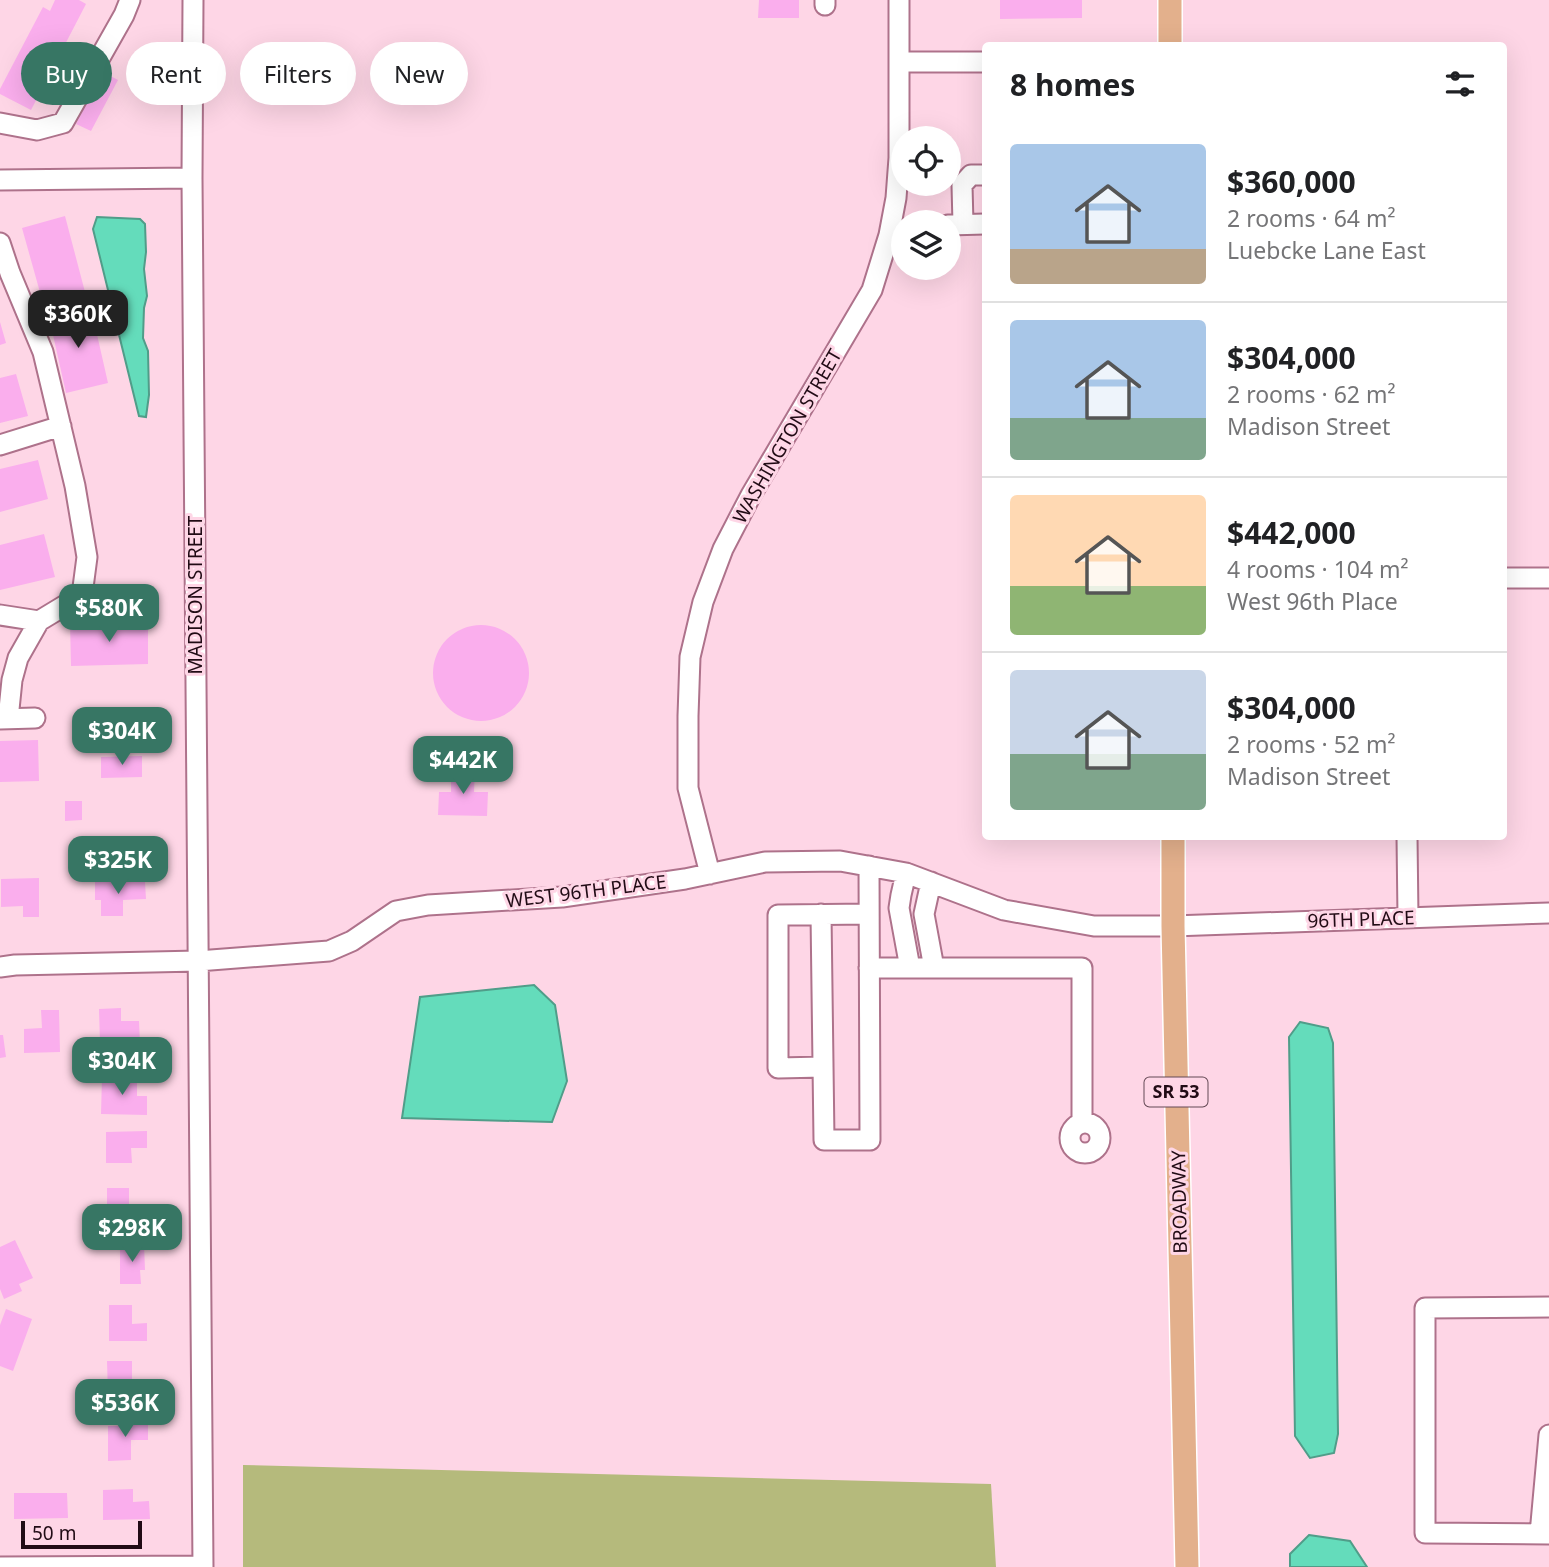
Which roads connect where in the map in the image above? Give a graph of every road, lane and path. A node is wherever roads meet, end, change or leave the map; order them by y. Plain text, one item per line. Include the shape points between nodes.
1 (130, 0) edge
2 (193, 0) edge
3 (899, 0) edge
4 (1170, 0) edge
5 (1170, 42) edge
6 (899, 62) junction
7 (982, 62) edge
8 (0, 123) edge
9 (982, 175) edge
10 (192, 178) junction
11 (0, 180) edge
12 (896, 210) edge
13 (958, 210) edge
14 (961, 224) edge
15 (982, 224) edge
16 (891, 241) edge
17 (0, 243) edge
18 (5, 274) edge
19 (61, 426) junction
20 (0, 445) edge
21 (1507, 578) edge
22 (1549, 578) edge
23 (0, 615) edge
24 (39, 621) junction
25 (35, 718) dead end
26 (4, 719) edge
27 (1173, 840) edge
28 (1407, 840) edge
29 (869, 866) junction
30 (906, 873) junction
31 (710, 874) junction
32 (931, 882) junction
33 (1549, 913) edge
34 (821, 914) junction
35 (869, 914) junction
36 (1408, 918) junction
37 (1173, 926) junction
38 (198, 961) junction
39 (0, 967) edge
40 (869, 968) junction
41 (910, 968) junction
42 (934, 968) junction
43 (823, 1068) junction
44 (1082, 1123) dead end
45 (1549, 1307) edge
46 (1549, 1435) edge
47 (1545, 1534) edge
48 (0, 1567) edge
49 (203, 1567) edge
50 (1187, 1567) edge

1 - 8 street via 63,123 37,130
2 - 10 street, MADISON STREET
3 - 6 street, WASHINGTON STREET
4 - 5 main road
6 - 7 street
6 - 12 street, WASHINGTON STREET
9 - 13 street via 971,175 962,185
10 - 11 street
10 - 38 street, MADISON STREET
14 - 15 street
16 - 31 street, WASHINGTON STREET via 873,290 751,495 703,602 690,657 688,788
17 - 18 street
18 - 19 street via 43,352
19 - 20 street
19 - 24 street via 87,557 82,595
21 - 22 street
23 - 24 street
24 - 26 street via 18,658
25 - 26 street
27 - 37 main road, BROADWAY / SR 53
28 - 36 street
29 - 30 street, WEST 96TH PLACE
29 - 31 street, WEST 96TH PLACE via 840,861 765,862
29 - 35 street
30 - 32 street, WEST 96TH PLACE
30 - 41 street via 900,908
31 - 38 street, WEST 96TH PLACE via 562,897 428,905 396,911 329,951
32 - 37 street, WEST 96TH PLACE via 1004,910 1068,922
32 - 42 street via 924,914
33 - 36 street, 96TH PLACE
34 - 35 street
34 - 43 street
34 - 43 street via 778,915 778,1068
35 - 40 street
36 - 37 street, 96TH PLACE
37 - 50 main road, BROADWAY / SR 53
38 - 39 street, WEST 96TH PLACE
38 - 49 street, MADISON STREET
40 - 41 street
40 - 43 street via 870,1140 824,1140
41 - 42 street
42 - 44 street via 1082,968
45 - 47 street via 1425,1308 1425,1533
46 - 47 street
48 - 49 street

